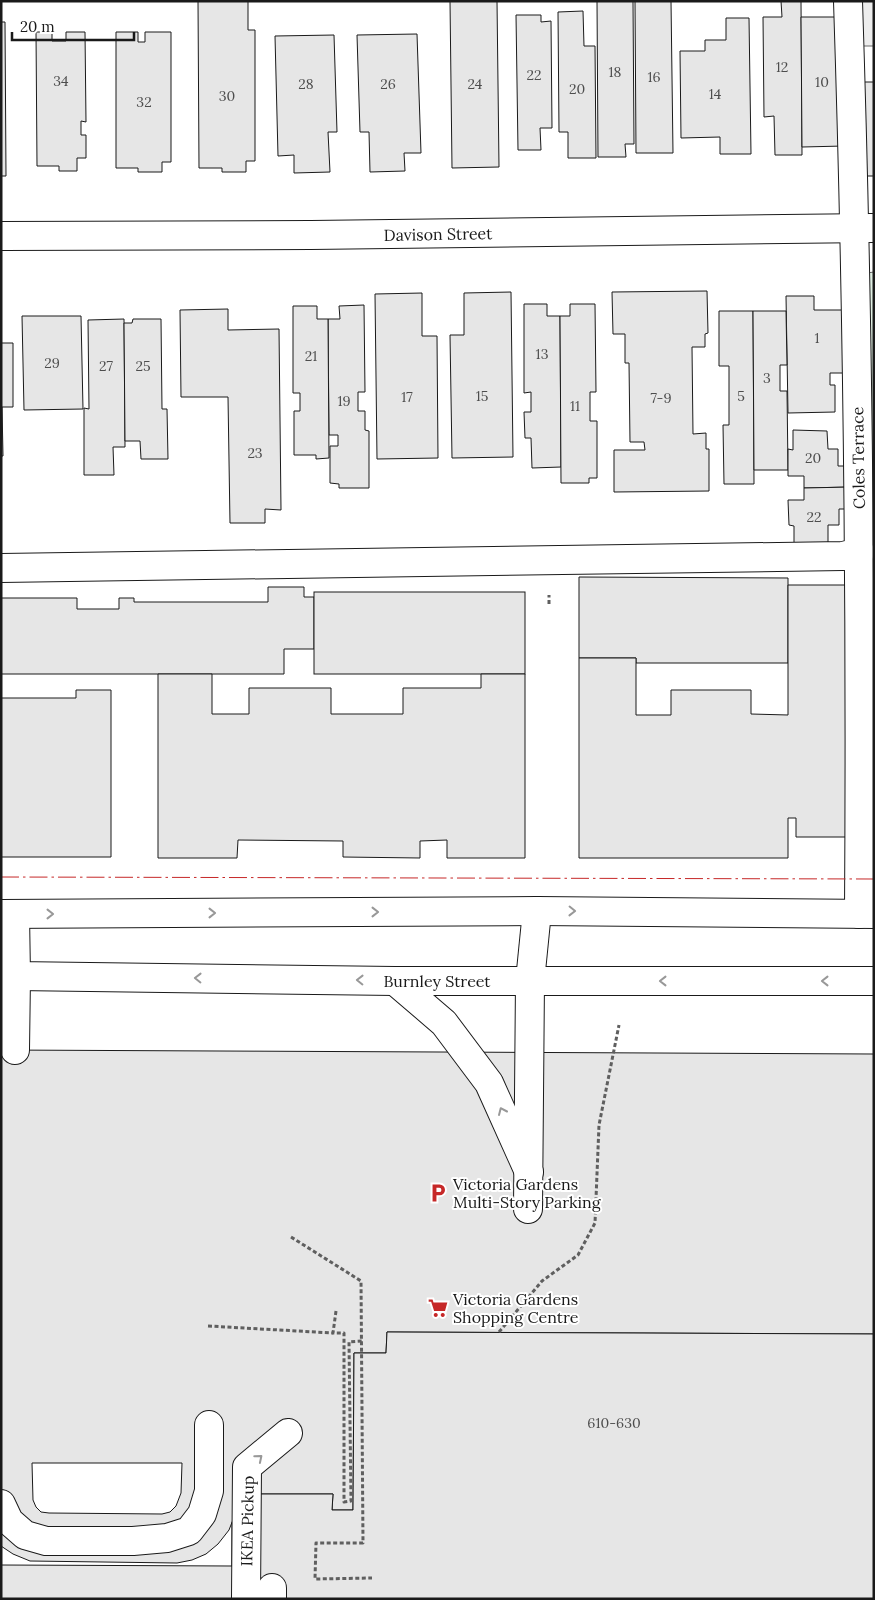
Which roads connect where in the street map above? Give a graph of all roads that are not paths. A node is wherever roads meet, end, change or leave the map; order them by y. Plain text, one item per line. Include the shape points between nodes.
1 (848, 1) edge
2 (864, 228) edge
3 (1, 236) edge
4 (860, 552) junction
5 (1, 568) edge
6 (537, 911) junction
7 (8, 914) edge
8 (866, 914) edge
9 (8, 975) edge
10 (395, 981) junction
11 (530, 981) junction
12 (874, 981) edge
13 (15, 1050) dead end
14 (529, 1172) junction
15 (528, 1209) dead end
16 (209, 1425) dead end
17 (288, 1433) dead end
18 (1, 1504) edge
19 (246, 1599) edge

1 - 2 main road, Coles Terrace
2 - 3 main road, Davison Street
2 - 4 main road, Coles Terrace
4 - 5 main road via 843,556
4 - 8 main road, Coles Terrace
7 -> 6 main road
6 -> 8 main road
6 - 11 main road
7 - 9 main road
10 -> 9 main road, Burnley Street
9 - 13 main road
10 - 11 main road, Burnley Street
14 -> 10 main road via 489,1083 444,1023
12 -> 11 main road, Burnley Street
11 - 14 main road
14 - 15 main road
16 - 18 main road via 208,1491 202,1514 189,1531 167,1538 133,1542 46,1541 25,1535 9,1521
19 -> 17 main road, IKEA Pickup via 247,1468

